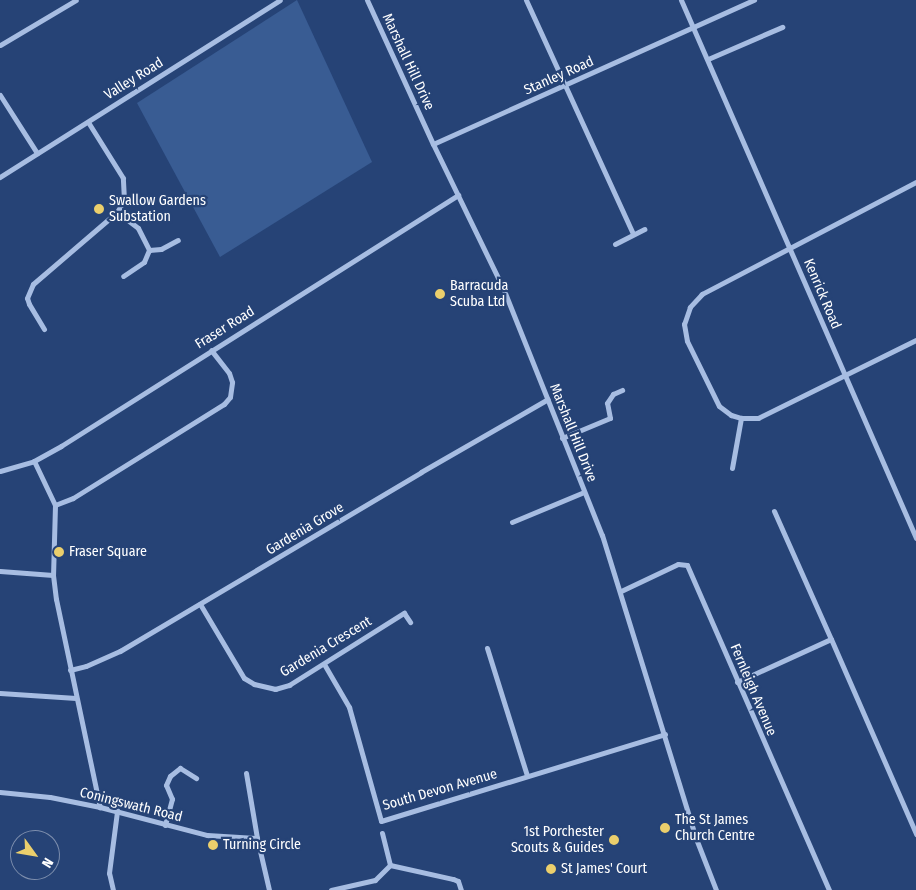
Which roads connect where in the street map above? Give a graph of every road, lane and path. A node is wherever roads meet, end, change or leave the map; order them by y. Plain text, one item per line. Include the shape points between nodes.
1 (76, 0) edge
2 (280, 0) edge
3 (368, 0) edge
4 (526, 0) edge
5 (681, 0) edge
6 (754, 0) edge
7 (694, 27) junction
8 (782, 27) dead end
9 (0, 45) edge
10 (708, 59) junction
11 (565, 86) junction
12 (0, 95) edge
13 (88, 122) junction
14 (433, 144) junction
15 (37, 153) junction
16 (0, 177) edge
17 (916, 182) edge
18 (458, 195) junction
19 (117, 212) junction
20 (644, 229) dead end
21 (633, 234) junction
22 (178, 240) dead end
23 (615, 244) dead end
24 (790, 248) junction
25 (149, 250) junction
26 (123, 276) dead end
27 (44, 329) dead end
28 (916, 340) edge
29 (211, 350) junction
30 (845, 376) junction
31 (622, 390) dead end
32 (548, 399) junction
33 (741, 418) junction
34 (562, 438) junction
35 (34, 461) junction
36 (732, 468) dead end
37 (0, 471) edge
38 (584, 492) junction
39 (55, 505) junction
40 (774, 511) dead end
41 (512, 522) dead end
42 (916, 538) edge
43 (0, 571) edge
44 (53, 575) junction
45 (621, 591) junction
46 (200, 604) junction
47 (410, 622) dead end
48 (831, 638) junction
49 (487, 648) dead end
50 (324, 664) junction
51 (70, 670) junction
52 (737, 682) junction
53 (0, 692) edge
54 (76, 698) junction
55 (665, 734) junction
56 (246, 773) dead end
57 (527, 776) junction
58 (196, 778) dead end
59 (0, 792) edge
60 (100, 807) junction
61 (117, 811) junction
62 (165, 825) junction
63 (382, 833) dead end
64 (916, 834) edge
65 (257, 838) junction
66 (390, 865) junction
67 (113, 890) edge
68 (269, 890) edge
69 (331, 890) edge
70 (461, 890) edge
71 (716, 890) edge
72 (829, 890) edge

1 - 9 street
2 - 13 street, Valley Road
3 - 14 street, Marshall Hill Drive
4 - 11 street
5 - 7 street, Kenrick Road
6 - 7 street, Stanley Road
7 - 10 street, Kenrick Road
7 - 11 street, Stanley Road
8 - 10 street
10 - 24 street, Kenrick Road
11 - 14 street, Stanley Road
11 - 21 street
12 - 15 street
13 - 15 street, Valley Road
13 - 19 street via 123,178 125,193
14 - 18 street, Marshall Hill Drive
15 - 16 street, Valley Road
17 - 24 street
18 - 29 street, Fraser Road
18 - 32 street, Marshall Hill Drive via 504,288
19 - 25 street via 138,228
19 - 27 street via 33,284 27,298
20 - 21 street
21 - 23 street
22 - 25 street via 161,249
24 - 30 street, Kenrick Road
24 - 33 street via 702,294 686,315 684,324 688,340 719,406
25 - 26 street via 144,262
28 - 30 street
29 - 35 street, Fraser Road
29 - 39 street via 232,382 230,397 224,404 73,498
30 - 33 street via 758,418
30 - 42 street, Kenrick Road
31 - 34 street via 614,394 608,403 610,418
32 - 34 street, Marshall Hill Drive
32 - 46 street, Gardenia Grove
33 - 36 street
34 - 38 street, Marshall Hill Drive
35 - 37 street, Fraser Road
35 - 39 street
38 - 41 street
38 - 45 street, Marshall Hill Drive
39 - 44 street
40 - 48 street
43 - 44 street
44 - 51 street
45 - 52 street, Fernleigh Avenue via 685,563
45 - 55 street, Marshall Hill Drive
46 - 50 street, Gardenia Crescent via 244,678 254,684 275,689 289,685
46 - 51 street, Gardenia Grove via 120,651
47 - 50 street, Gardenia Crescent via 404,613
48 - 52 street
48 - 64 street
49 - 57 street
50 - 57 street, South Devon Avenue via 349,707 380,821
51 - 54 street
52 - 72 street, Fernleigh Avenue
53 - 54 street
54 - 60 street
55 - 57 street, South Devon Avenue
55 - 71 street, Marshall Hill Drive via 695,836
56 - 65 street
58 - 62 street via 180,768 170,776 166,785 172,799
59 - 60 street, Coningswath Road
60 - 61 street, Coningswath Road
61 - 62 street, Coningswath Road
61 - 67 street via 108,873
62 - 65 street, Coningswath Road via 207,835
63 - 66 street
65 - 68 street
66 - 69 street via 375,880
66 - 70 street via 453,879 458,881

